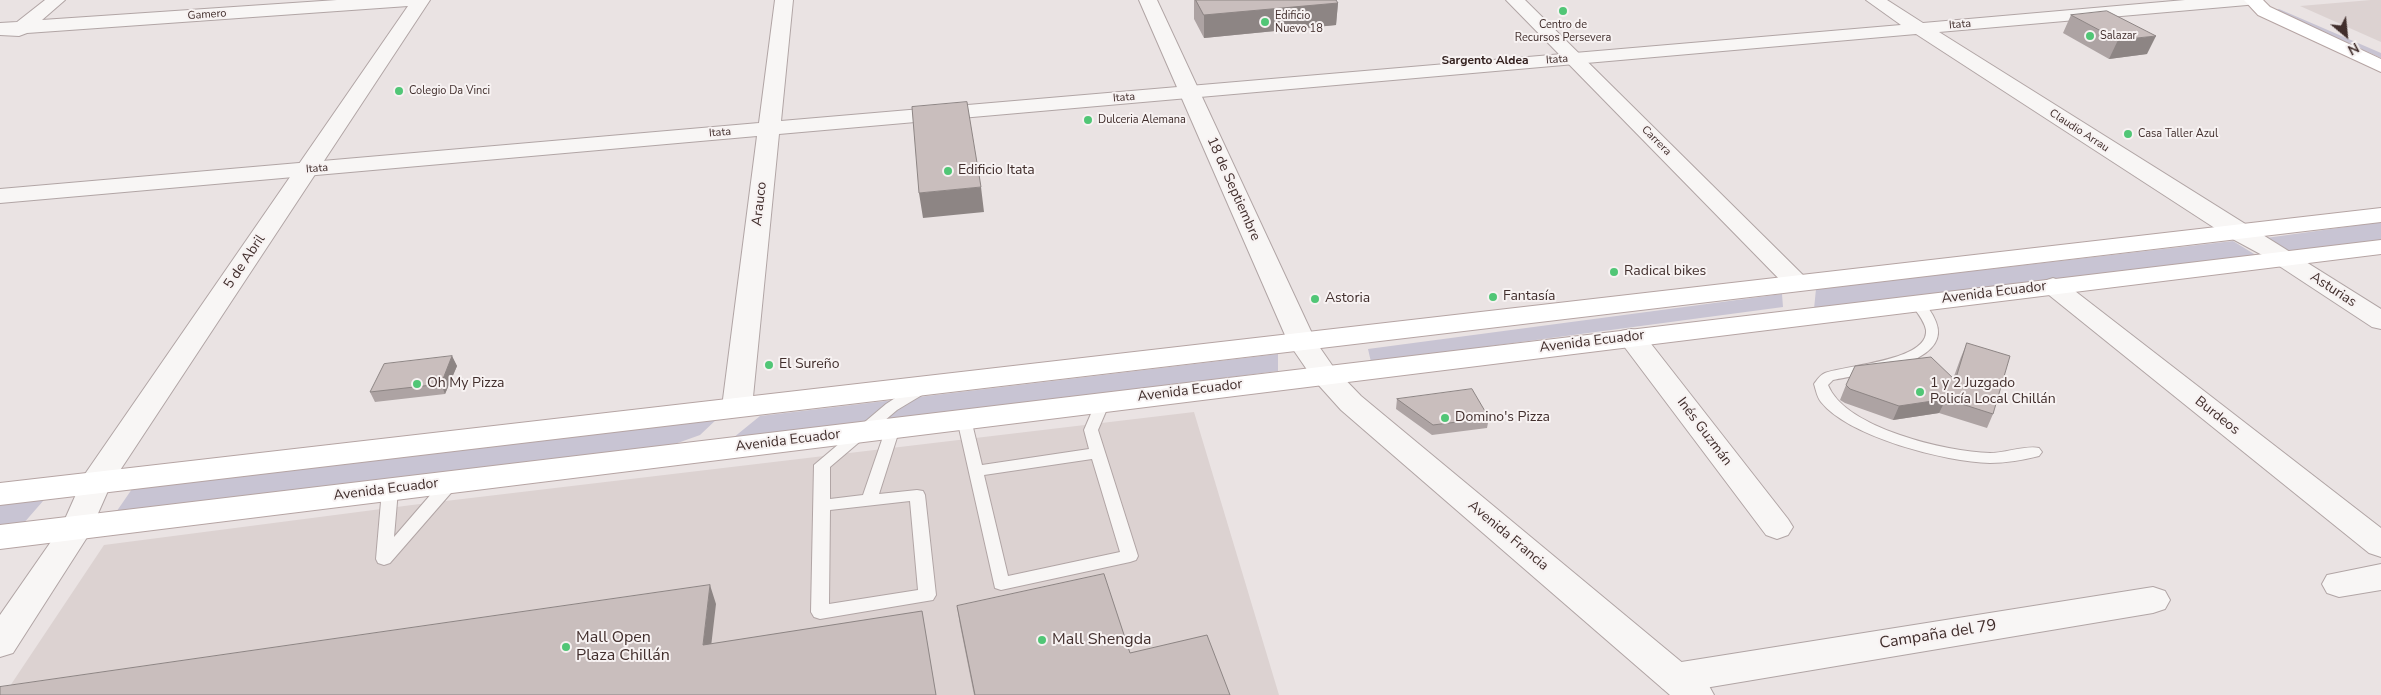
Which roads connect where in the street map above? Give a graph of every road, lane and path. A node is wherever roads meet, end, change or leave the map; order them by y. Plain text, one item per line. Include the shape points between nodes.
1 (56, 0) edge
2 (414, 0) edge
3 (421, 0) edge
4 (784, 0) edge
5 (1148, 0) edge
6 (1515, 0) edge
7 (1875, 0) edge
8 (2247, 0) edge
9 (2254, 0) edge
10 (22, 28) junction
11 (1919, 28) junction
12 (0, 29) edge
13 (0, 45) edge
14 (2381, 51) edge
15 (1574, 58) junction
16 (2381, 66) edge
17 (1190, 92) junction
18 (769, 129) junction
19 (307, 169) junction
20 (0, 196) edge
21 (2381, 215) edge
22 (2236, 231) junction
23 (2381, 247) edge
24 (2285, 258) junction
25 (1796, 282) junction
26 (2053, 286) junction
27 (1917, 303) junction
28 (1785, 318) junction
29 (2381, 321) edge
30 (1632, 338) junction
31 (1302, 342) junction
32 (1324, 374) junction
33 (940, 383) junction
34 (1103, 402) junction
35 (737, 407) junction
36 (964, 419) junction
37 (879, 429) junction
38 (2034, 452) dead end
39 (1098, 453) junction
40 (664, 456) junction
41 (975, 471) junction
42 (96, 482) junction
43 (451, 482) junction
44 (390, 490) junction
45 (0, 494) edge
46 (869, 500) junction
47 (822, 505) junction
48 (1776, 527) dead end
49 (77, 528) junction
50 (0, 537) edge
51 (2381, 546) edge
52 (2381, 577) edge
53 (2339, 584) dead end
54 (2153, 600) dead end
55 (0, 643) edge
56 (1685, 686) edge

1 - 10 street
2 - 10 street, Gamero
3 - 19 street, 5 de Abril
4 - 18 street, Arauco
5 - 17 street, 18 de Septiembre
6 - 15 street, Carrera
7 - 11 street, Claudio Arrau
8 - 11 street, Itata
9 - 14 main road
9 - 16 main road via 2264,11
10 - 12 street, Gamero
10 - 13 street
11 - 15 street, Itata
11 - 22 street, Claudio Arrau
15 - 17 street, Itata
15 - 25 street, Carrera
17 - 18 street, Itata
17 - 31 street, 18 de Septiembre
18 - 19 street, Itata
18 - 35 street, Arauco
19 - 20 street, Itata
19 - 42 street, 5 de Abril
21 - 22 main road
22 - 24 street, Claudio Arrau
22 - 25 main road
23 - 24 main road, Avenida Ecuador
24 - 26 main road, Avenida Ecuador
24 - 29 street, Asturias
25 - 28 main road via 1797,301
25 - 31 main road
26 - 27 main road, Avenida Ecuador
26 - 51 street, Burdeos
27 - 28 main road, Avenida Ecuador
27 - 38 lane via 1932,324 1933,332 1927,347 1911,358 1828,377 1822,384 1826,398 1868,427 1935,451 1999,458
28 - 30 main road, Avenida Ecuador
30 - 32 main road, Avenida Ecuador
30 - 48 street, Inés Guzmán
31 - 32 street, 18 de Septiembre
31 - 33 main road
32 - 34 main road, Avenida Ecuador
32 - 56 street, Avenida Francia via 1351,403
33 - 35 main road
33 - 37 lane via 884,412
34 - 36 main road, Avenida Ecuador
34 - 39 lane via 1091,430
35 - 40 main road via 732,419 720,429 692,446
35 - 42 main road
36 - 37 main road, Avenida Ecuador
36 - 41 lane
37 - 40 main road, Avenida Ecuador
37 - 46 lane
37 - 47 lane via 822,465
39 - 41 lane
39 - 41 lane via 1130,556 1001,584
40 - 43 main road, Avenida Ecuador
42 - 45 main road
42 - 49 street, 5 de Abril
43 - 44 main road, Avenida Ecuador
43 - 44 lane via 384,559
44 - 49 main road, Avenida Ecuador
46 - 47 lane
46 - 47 lane via 917,495 927,595 820,612
49 - 50 main road, Avenida Ecuador
49 - 55 street, 5 de Abril
52 - 53 street
54 - 56 street, Campaña del 79 via 1722,670

